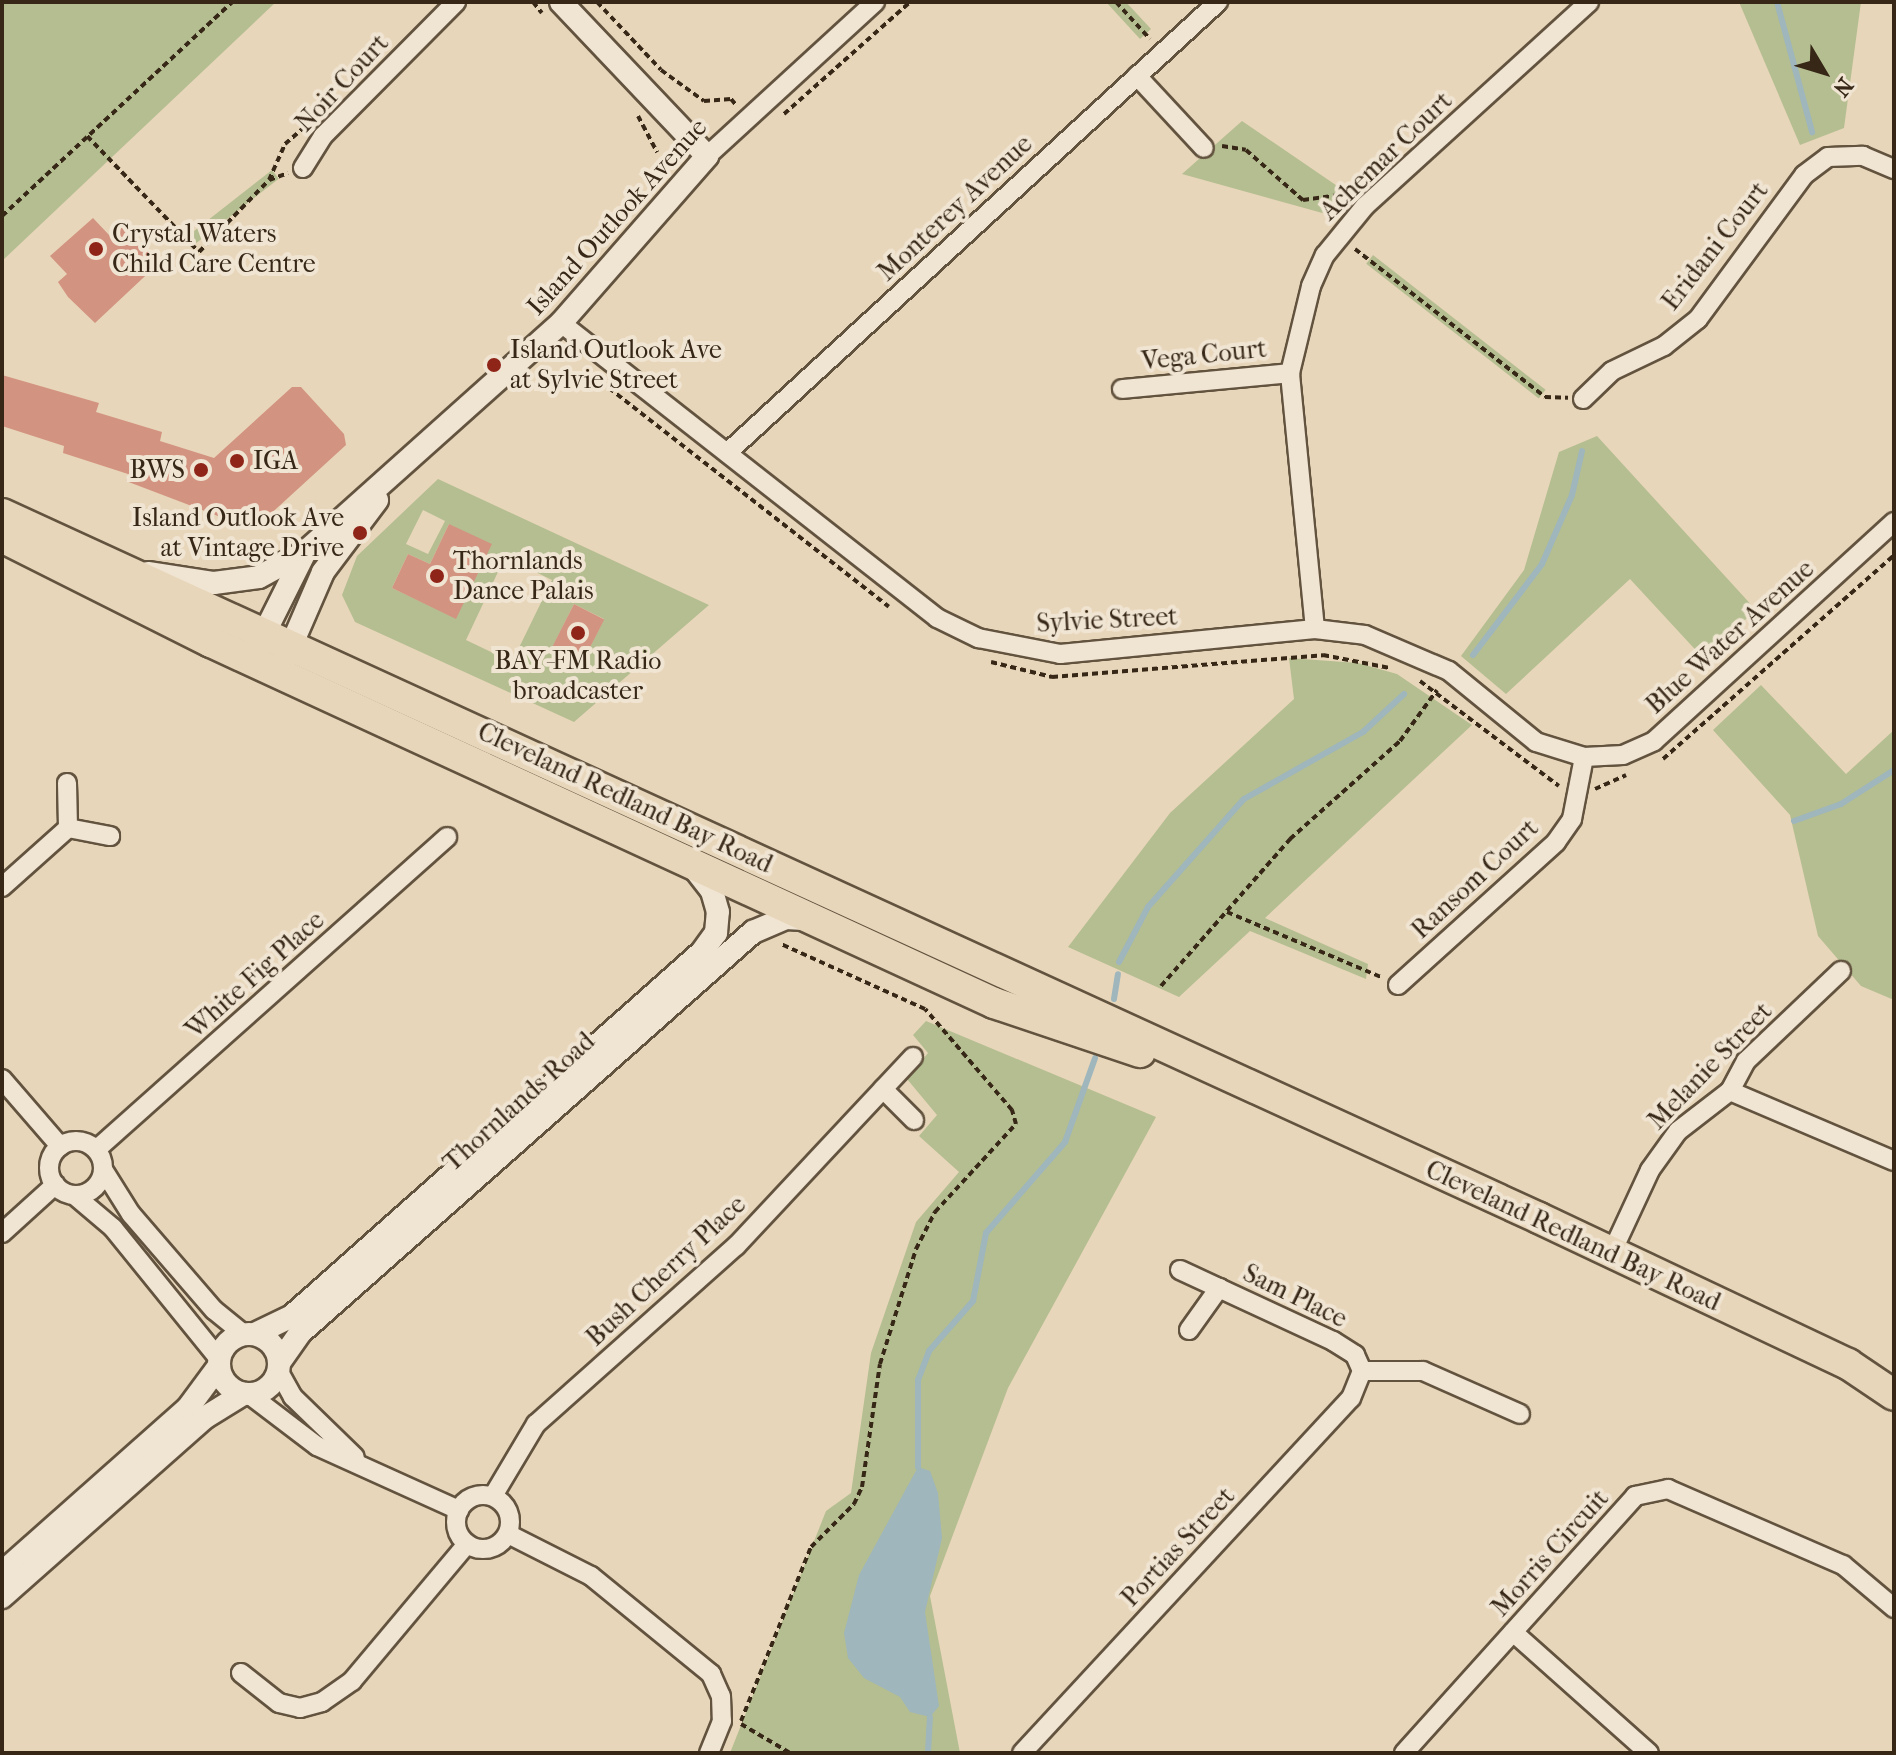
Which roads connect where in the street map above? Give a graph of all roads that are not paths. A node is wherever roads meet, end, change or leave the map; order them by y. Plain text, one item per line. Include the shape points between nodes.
1 (456, 2) edge
2 (561, 2) edge
3 (875, 2) edge
4 (1218, 2) edge
5 (1589, 2) edge
6 (1137, 76) junction
7 (1204, 148) road end
8 (707, 156) junction
9 (303, 168) road end
10 (1894, 169) edge
11 (561, 323) junction
12 (1290, 373) junction
13 (1122, 389) dead end
14 (1583, 399) road end
15 (727, 453) junction
16 (401, 471) junction
17 (2, 514) edge
18 (1894, 522) edge
19 (2, 537) edge
20 (305, 552) junction
21 (135, 571) junction
22 (1315, 629) junction
23 (278, 638) junction
24 (266, 667) junction
25 (1584, 757) junction
26 (67, 783) dead end
27 (68, 828) junction
28 (110, 836) dead end
29 (447, 837) dead end
30 (685, 857) junction
31 (2, 887) edge
32 (862, 907) junction
33 (817, 919) junction
34 (1841, 971) dead end
35 (1398, 985) road end
36 (994, 1003) junction
37 (913, 1057) dead end
38 (2, 1079) edge
39 (1246, 1087) junction
40 (883, 1089) junction
41 (1730, 1091) junction
42 (914, 1120) dead end
43 (60, 1146) junction
44 (97, 1149) junction
45 (1894, 1161) edge
46 (104, 1171) junction
47 (55, 1185) junction
48 (74, 1195) junction
49 (2, 1233) edge
50 (1612, 1252) junction
51 (1180, 1270) dead end
52 (1219, 1288) junction
53 (1189, 1330) dead end
54 (250, 1334) junction
55 (219, 1362) junction
56 (279, 1367) junction
57 (1362, 1371) junction
58 (247, 1394) junction
59 (1894, 1395) edge
60 (1520, 1414) dead end
61 (366, 1467) junction
62 (493, 1496) junction
63 (459, 1510) junction
64 (508, 1534) junction
65 (467, 1544) junction
66 (2, 1573) edge
67 (2, 1597) edge
68 (1894, 1608) edge
69 (1513, 1632) junction
70 (241, 1673) dead end
71 (709, 1753) edge
72 (1022, 1753) edge
73 (1404, 1753) edge
74 (1649, 1753) edge

1 - 9 street, Noir Court via 323,136
2 - 8 street
3 - 8 street, Island Outlook Avenue
4 - 6 street, Monterey Avenue
5 - 12 street, Achemar Court via 1350,222 1311,286
6 - 7 street
6 - 15 street, Monterey Avenue
8 - 11 street, Island Outlook Avenue
10 - 14 street, Eridani Court via 1863,156 1828,157 1804,175 1698,319 1664,346 1612,371
11 - 15 street, Sylvie Street
11 - 16 street, Island Outlook Avenue
12 - 13 street, Vega Court
12 - 22 street, Achemar Court
15 - 22 street, Sylvie Street via 937,618 1004,646 1060,654
16 - 20 street, Island Outlook Avenue
16 - 23 street, Island Outlook Avenue
17 - 21 highway, Cleveland Redland Bay Road
18 - 25 street, Blue Water Avenue via 1654,741 1623,755
19 - 24 highway, Cleveland Redland Bay Road
20 - 21 street via 259,577 214,583
20 - 23 street, Island Outlook Avenue
21 - 23 highway, Cleveland Redland Bay Road
22 - 25 street, Sylvie Street via 1407,649 1449,671 1536,742
23 - 24 street, Island Outlook Avenue
23 - 32 highway, Cleveland Redland Bay Road
24 - 30 highway, Cleveland Redland Bay Road
25 - 35 street, Ransom Court via 1577,804 1556,842
26 - 27 street
27 - 28 street
27 - 31 street
29 - 44 street, White Fig Place
30 - 33 highway, Cleveland Redland Bay Road
30 - 54 street, Thornlands Road via 712,891 718,912 716,933 702,952 292,1316
32 - 36 highway via 923,947 997,980 1003,989
32 - 39 highway, Cleveland Redland Bay Road
33 - 36 highway, Cleveland Redland Bay Road
33 - 56 street, Thornlands Road via 786,918 753,932 301,1332
34 - 41 street, Melanie Street via 1746,1061
36 - 39 highway, Cleveland Redland Bay Road
37 - 40 street, Bush Cherry Place
38 - 43 street
39 - 50 highway, Cleveland Redland Bay Road
40 - 42 street
40 - 62 street, Bush Cherry Place via 736,1246 536,1424
41 - 45 street
41 - 50 street, Melanie Street via 1678,1131 1650,1170
43 - 44 street via 79,1140
43 - 47 street via 49,1165
44 - 46 street
46 - 48 street via 88,1193
46 - 54 street via 131,1214 214,1310
47 - 48 street
47 - 49 street
48 - 55 street via 113,1228
50 - 59 highway, Cleveland Redland Bay Road via 1848,1364
51 - 52 street, Sam Place
52 - 53 street, Sam Place
52 - 57 street, Sam Place via 1333,1341 1355,1355
54 - 55 street, Thornlands Road via 228,1343
54 - 56 street via 276,1350
55 - 58 street via 231,1389
55 - 66 street, Thornlands Road via 188,1408
56 - 58 street, Thornlands Road via 273,1382
56 - 61 street via 293,1397
57 - 60 street via 1423,1371
57 - 72 street, Portias Street via 1351,1398
58 - 61 street via 317,1446
58 - 67 street, Thornlands Road via 204,1418
61 - 63 street
62 - 63 street via 477,1495
62 - 64 street via 507,1508
63 - 65 street via 456,1529
64 - 65 street via 494,1547
64 - 71 street via 591,1576 711,1674 731,1722
65 - 70 street via 352,1681 322,1702 300,1708 279,1703
68 - 69 street, Morris Circuit via 1843,1565 1668,1489 1635,1496
69 - 73 street, Morris Circuit
69 - 74 street

